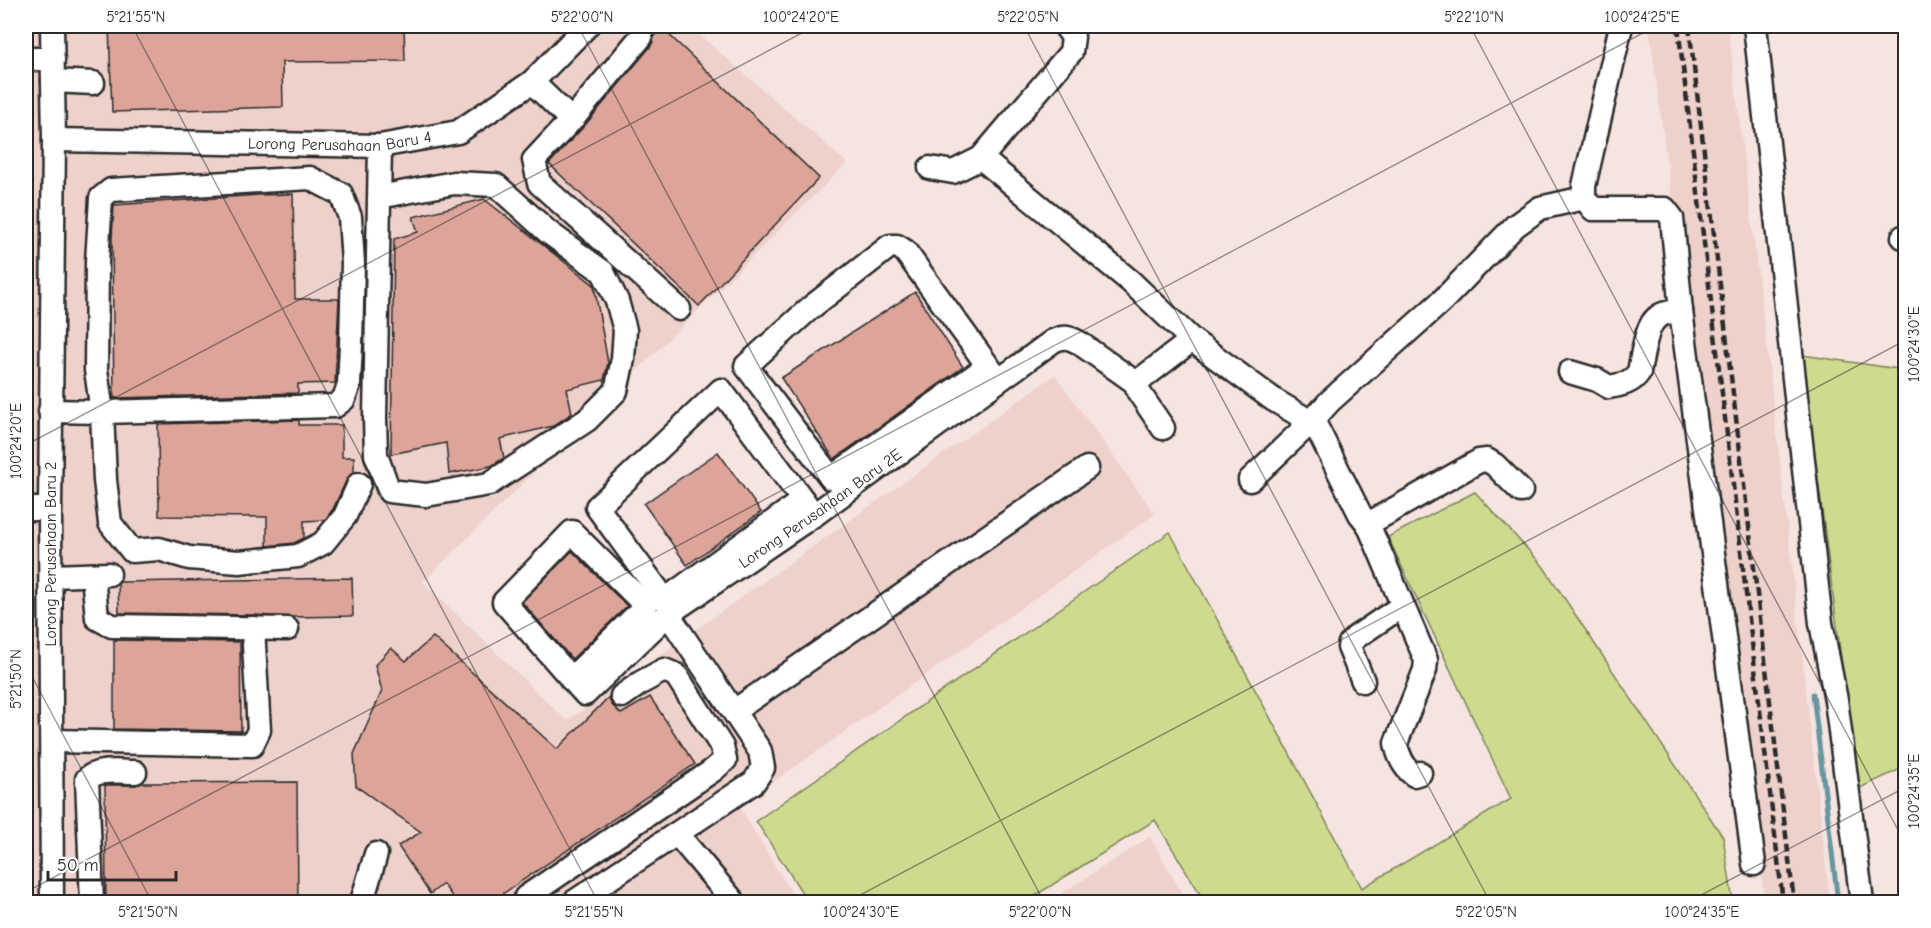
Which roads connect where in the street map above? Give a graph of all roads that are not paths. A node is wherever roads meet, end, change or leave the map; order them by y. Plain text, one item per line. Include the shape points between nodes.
1 (52, 26) edge
2 (587, 26) edge
3 (1065, 26) edge
4 (1621, 26) edge
5 (1755, 26) edge
6 (641, 37) dead end
7 (26, 59) edge
8 (53, 70) junction
9 (532, 82) junction
10 (93, 83) dead end
11 (576, 115) junction
12 (54, 140) junction
13 (380, 146) junction
14 (981, 158) junction
15 (930, 168) dead end
16 (380, 197) junction
17 (1584, 198) junction
18 (679, 309) dead end
19 (1681, 310) junction
20 (1192, 340) junction
21 (1570, 372) dead end
22 (993, 373) junction
23 (1136, 383) junction
24 (50, 411) junction
25 (102, 412) junction
26 (1311, 422) junction
27 (1163, 428) dead end
28 (1087, 468) dead end
29 (1250, 480) dead end
30 (358, 484) dead end
31 (1521, 491) dead end
32 (808, 507) junction
33 (26, 508) edge
34 (50, 509) junction
35 (1368, 524) junction
36 (52, 576) junction
37 (1402, 606) junction
38 (668, 614) junction
39 (253, 628) junction
40 (286, 629) dead end
41 (1363, 681) dead end
42 (578, 686) junction
43 (622, 696) dead end
44 (734, 711) junction
45 (52, 741) junction
46 (135, 772) dead end
47 (1420, 773) dead end
48 (677, 834) junction
49 (376, 854) dead end
50 (1754, 864) dead end
51 (524, 901) edge
52 (52, 903) edge
53 (92, 903) edge
54 (364, 903) edge
55 (574, 903) edge
56 (734, 903) edge
57 (1862, 903) edge

1 - 8 street, Lorong Perusahaan Baru 2
2 - 9 street, Lorong Perusahaan Baru 4
3 - 14 street via 1073,37 1071,52
4 - 17 street
5 - 57 street via 1821,623 1836,700
6 - 11 street
7 - 8 street
8 - 10 street
8 - 12 street, Lorong Perusahaan Baru 2
9 - 11 street via 566,115
9 - 13 street, Lorong Perusahaan Baru 4 via 458,132
11 - 18 street via 534,160 539,183
12 - 13 street, Lorong Perusahaan Baru 4
12 - 24 street, Lorong Perusahaan Baru 2
13 - 16 street
14 - 15 street via 953,172
14 - 20 street via 1130,280
16 - 16 street via 376,455 389,491 426,495 489,484 587,420 616,391 625,330 617,301 603,272 548,232 496,185 454,183
17 - 19 street via 1593,209 1665,209 1669,213
17 - 26 street via 1540,208 1515,226 1442,301 1329,401
19 - 21 street via 1653,320 1639,372 1628,383 1609,387
19 - 50 street
20 - 23 street
20 - 26 street
22 - 22 street via 831,478 746,366 809,309 890,246 897,246 905,251
22 - 23 street, Lorong Perusahaan Baru 2E via 1068,337
22 - 32 street, Lorong Perusahaan Baru 2E
23 - 27 street
24 - 25 street
24 - 34 street, Lorong Perusahaan Baru 2
25 - 25 street via 335,406 344,399 349,384 353,263 350,217 341,194 309,178 111,190 101,198 96,370
25 - 30 street via 110,523 132,551 159,549 189,558 239,562 298,556 322,543 345,516
26 - 29 street
26 - 35 street
28 - 44 street
31 - 35 street via 1487,459
32 - 32 street via 665,600 597,507 721,390
32 - 38 street, Lorong Perusahaan Baru 2E
33 - 34 street
34 - 36 street, Lorong Perusahaan Baru 2
35 - 37 street
36 - 39 street via 101,574 97,618 112,626
36 - 45 street, Lorong Perusahaan Baru 2
37 - 41 street via 1350,643
37 - 47 street via 1426,660 1396,743 1410,773
38 - 42 street, Lorong Perusahaan Baru 2E
38 - 44 street
39 - 40 street
39 - 45 street via 259,730 252,745
42 - 42 street via 646,606 572,532 504,602
43 - 51 street via 664,670 676,675 722,747 725,760
44 - 48 street via 760,751 763,768 754,782
45 - 52 street, Lorong Perusahaan Baru 2
46 - 53 street via 96,774 87,779
48 - 55 street
48 - 56 street
49 - 54 street

